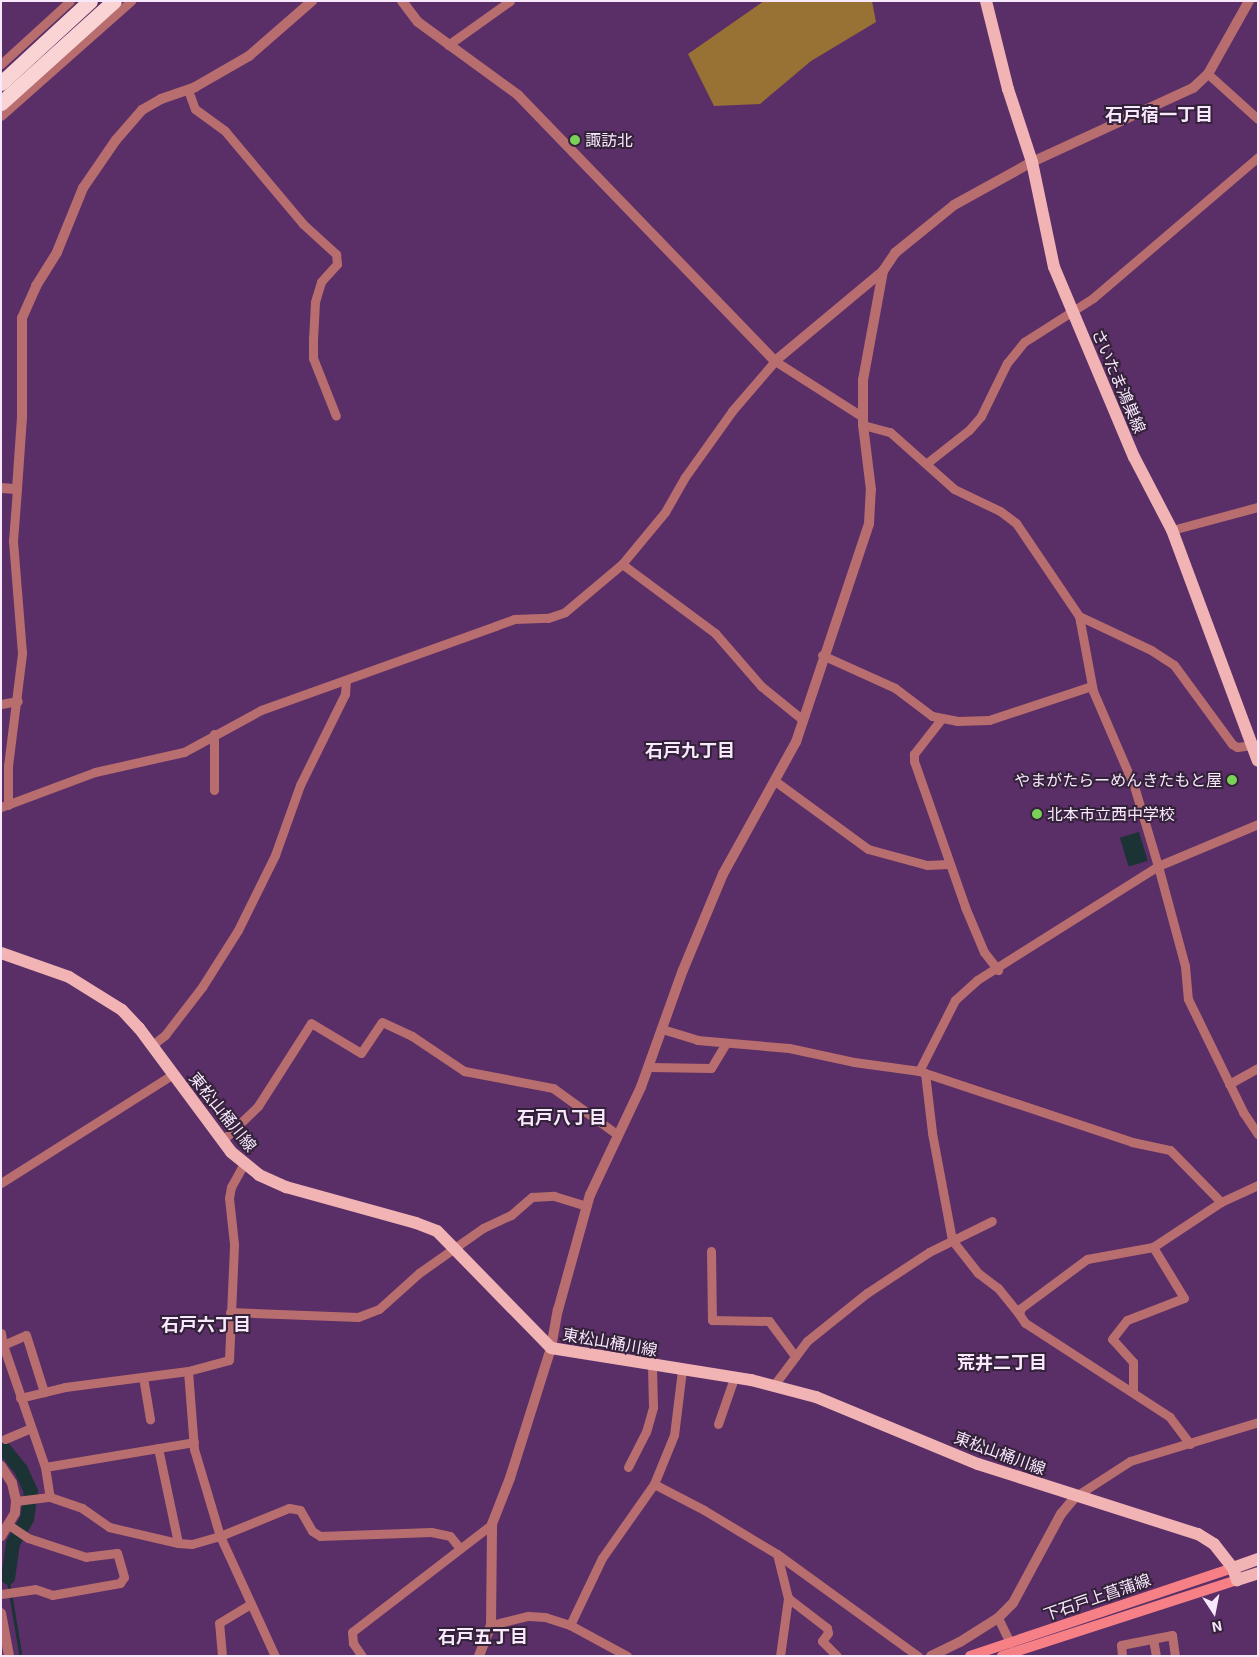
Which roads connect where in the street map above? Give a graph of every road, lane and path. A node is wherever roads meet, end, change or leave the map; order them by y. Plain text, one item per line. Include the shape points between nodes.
1 (70, 1) edge
2 (90, 1) edge
3 (114, 1) edge
4 (131, 1) edge
5 (312, 1) edge
6 (402, 1) edge
7 (510, 1) edge
8 (986, 1) edge
9 (1249, 1) edge
10 (448, 45) junction
11 (1, 64) edge
12 (1208, 74) junction
13 (1, 83) edge
14 (188, 90) junction
15 (1, 102) edge
16 (1, 116) edge
17 (1258, 119) edge
18 (1258, 157) edge
19 (1032, 162) junction
20 (883, 271) junction
21 (1072, 311) junction
22 (775, 361) junction
23 (336, 416) dead end
24 (863, 421) junction
25 (927, 463) junction
26 (1, 488) edge
27 (18, 489) junction
28 (1258, 507) edge
29 (1172, 530) junction
30 (622, 564) junction
31 (1079, 616) junction
32 (822, 655) junction
33 (346, 680) junction
34 (1092, 686) junction
35 (18, 701) junction
36 (1, 704) edge
37 (942, 718) junction
38 (803, 720) junction
39 (214, 734) junction
40 (1253, 745) junction
41 (1258, 761) edge
42 (775, 781) junction
43 (214, 790) dead end
44 (5, 806) edge
45 (1258, 824) edge
46 (948, 864) junction
47 (1158, 866) junction
48 (1, 953) edge
49 (998, 970) junction
50 (662, 1029) junction
51 (725, 1044) junction
52 (151, 1046) junction
53 (649, 1067) junction
54 (1258, 1068) edge
55 (922, 1072) junction
56 (172, 1075) junction
57 (1229, 1084) junction
58 (1258, 1134) edge
59 (618, 1135) junction
60 (222, 1141) junction
61 (244, 1164) junction
62 (1, 1183) edge
63 (1258, 1185) edge
64 (1221, 1202) junction
65 (587, 1206) junction
66 (992, 1221) dead end
67 (952, 1240) junction
68 (1153, 1247) junction
69 (456, 1248) junction
70 (711, 1251) dead end
71 (230, 1312) junction
72 (1019, 1314) junction
73 (1, 1333) edge
74 (2, 1346) edge
75 (551, 1348) junction
76 (795, 1356) junction
77 (652, 1366) junction
78 (682, 1370) junction
79 (188, 1371) junction
80 (143, 1377) junction
81 (734, 1378) junction
82 (774, 1385) junction
83 (44, 1392) junction
84 (1133, 1392) junction
85 (20, 1398) junction
86 (150, 1419) dead end
87 (1258, 1422) edge
88 (718, 1424) dead end
89 (31, 1428) junction
90 (5, 1439) dead end
91 (194, 1442) junction
92 (1190, 1444) junction
93 (158, 1448) junction
94 (1, 1466) edge
95 (45, 1467) junction
96 (628, 1467) dead end
97 (654, 1484) junction
98 (1076, 1496) junction
99 (50, 1497) junction
100 (16, 1501) junction
101 (492, 1524) junction
102 (9, 1525) junction
103 (1, 1536) edge
104 (220, 1536) junction
105 (178, 1542) junction
106 (459, 1547) junction
107 (777, 1554) junction
108 (1258, 1559) edge
109 (1258, 1573) edge
110 (1235, 1574) junction
111 (1, 1594) edge
112 (788, 1598) junction
113 (251, 1604) junction
114 (1, 1614) edge
115 (998, 1618) junction
116 (570, 1624) junction
117 (490, 1625) junction
118 (1154, 1639) junction
119 (1013, 1650) edge
120 (9, 1656) edge
121 (222, 1656) edge
122 (275, 1656) edge
123 (362, 1656) edge
124 (479, 1656) edge
125 (627, 1656) edge
126 (780, 1656) edge
127 (837, 1656) edge
128 (918, 1656) edge
129 (930, 1656) edge
130 (970, 1656) edge
131 (1002, 1656) edge
132 (1122, 1656) edge
133 (1156, 1656) edge
134 (1175, 1656) edge

1 - 11 street
2 - 13 highway
3 - 15 highway
4 - 16 street
5 - 14 street via 249,56
6 - 10 street via 418,22
7 - 10 street
8 - 19 main road, さいたま鴻巣線 via 1008,89
9 - 12 street
10 - 22 street via 532,108
12 - 17 street
12 - 19 street via 1193,88
14 - 23 street via 195,108 225,131 303,224 336,254 336,264 321,282 315,302 312,338 313,358
14 - 27 street via 161,99 142,110 116,140 83,188 58,252 24,312 20,335 22,418
18 - 21 street via 1100,292
19 - 20 street via 954,205 895,253
19 - 21 main road, さいたま鴻巣線 via 1054,267
20 - 22 street
20 - 24 street via 863,380
21 - 25 street via 1014,351 981,416 970,430
21 - 29 main road, さいたま鴻巣線 via 1134,457
22 - 24 street
22 - 30 street via 732,411 685,477 665,512
24 - 25 street via 890,432
24 - 32 street via 871,490 869,524
25 - 31 street via 954,489 1000,511 1016,523
26 - 27 street
27 - 35 street via 14,541 22,653
28 - 29 street
29 - 40 main road, さいたま鴻巣線
30 - 33 street via 565,612 548,618 514,619
30 - 38 street via 716,633 761,686
31 - 34 street
31 - 40 street via 1151,650 1174,665 1232,744 1237,747
32 - 37 street via 894,688 932,716
32 - 38 street
33 - 39 street via 261,710
33 - 52 street via 345,694 300,785 275,855 238,930 202,987 164,1035
34 - 37 street via 989,720
34 - 47 street via 1134,786
35 - 36 street
35 - 44 street
37 - 46 street via 914,754 914,761
38 - 42 street via 785,766
39 - 43 street
39 - 44 street via 184,752 96,772
40 - 41 main road, さいたま鴻巣線
42 - 46 street via 868,849 927,865
42 - 50 street via 723,874
45 - 47 street
46 - 49 street via 984,952
47 - 49 street
47 - 57 street via 1185,966 1188,1000
48 - 52 main road, 東松山桶川線 via 91,988 122,1010
49 - 55 street via 977,980 955,1000
50 - 51 street
50 - 53 street
51 - 53 street via 711,1068
51 - 55 street via 789,1048
52 - 56 main road, 東松山桶川線
53 - 59 street
54 - 57 street
55 - 64 street via 1132,1142 1170,1150
55 - 67 street
56 - 60 main road, 東松山桶川線
56 - 62 street
57 - 58 street
59 - 60 street via 553,1088 464,1071 412,1036 382,1022 360,1053 311,1023 258,1106
59 - 65 street
60 - 61 main road, 東松山桶川線
61 - 69 main road, 東松山桶川線 via 286,1188 437,1231
61 - 71 street via 231,1187 234,1244
63 - 64 street
64 - 68 street
65 - 69 street via 554,1196 532,1197 511,1215 483,1228
65 - 75 street
66 - 67 street
67 - 72 street via 978,1273 998,1288
67 - 76 street via 867,1293 807,1341
68 - 72 street via 1087,1259 1028,1302
68 - 84 street via 1184,1298 1127,1320 1112,1340 1133,1362
69 - 71 street via 419,1273 379,1309 358,1317
69 - 75 main road, 東松山桶川線
70 - 76 street via 712,1320 769,1322
71 - 79 street via 232,1352 229,1360
72 - 84 street via 1025,1323
73 - 74 street
74 - 83 street via 26,1335
74 - 85 street
75 - 77 main road, 東松山桶川線
75 - 101 street
76 - 82 street
77 - 78 main road, 東松山桶川線
77 - 96 street via 653,1407 646,1432
78 - 81 main road, 東松山桶川線
78 - 97 street via 674,1435
79 - 80 street
79 - 91 street
80 - 83 street
80 - 86 street
81 - 82 main road, 東松山桶川線
81 - 88 street
82 - 98 main road, 東松山桶川線 via 816,1397 978,1464
83 - 85 street
84 - 92 street via 1170,1417
85 - 89 street
87 - 92 street
89 - 90 street
89 - 95 street
91 - 93 street
91 - 104 street
92 - 98 street via 1130,1461
93 - 95 street
93 - 105 street
94 - 100 street via 12,1483
95 - 99 street
97 - 107 street
97 - 116 street via 602,1558
98 - 110 main road, 東松山桶川線 via 1198,1534 1214,1544
98 - 115 street via 1061,1514 1013,1603
99 - 100 street
99 - 105 street via 82,1508 109,1527
100 - 102 street
101 - 106 street
101 - 117 street
102 - 103 street
102 - 111 street via 28,1538 86,1557 117,1553 124,1577 120,1583 52,1595 35,1589
104 - 105 street via 192,1544
104 - 106 street via 289,1508 300,1510 312,1531 320,1536 431,1532 450,1536
104 - 113 street
106 - 123 street via 352,1632 353,1643
107 - 112 street
107 - 128 street
108 - 110 main road
109 - 110 main road
110 - 119 main road, 下石戸上菖蒲線
112 - 126 street
112 - 127 street via 827,1628 828,1633 822,1641
113 - 121 street via 219,1623
113 - 122 street
114 - 120 street
115 - 119 street
115 - 129 street
116 - 117 street via 528,1616
116 - 125 street
117 - 124 street
118 - 132 street via 1121,1645
118 - 133 street
118 - 134 street via 1172,1635
119 - 130 main road, 下石戸上菖蒲線
119 - 131 main road, 下石戸上菖蒲線

